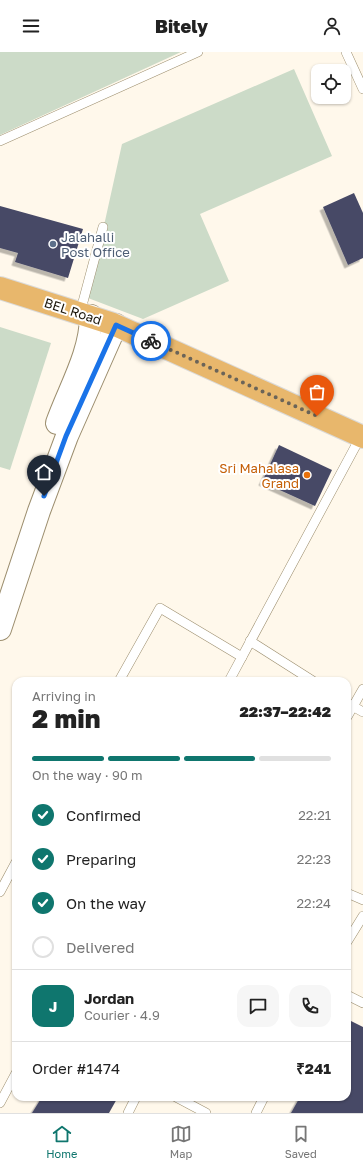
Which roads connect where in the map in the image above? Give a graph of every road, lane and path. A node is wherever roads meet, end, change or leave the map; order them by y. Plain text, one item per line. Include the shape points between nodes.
1 (198, 52) edge
2 (346, 52) edge
3 (363, 89) edge
4 (0, 141) edge
5 (103, 227) dead end
6 (0, 288) edge
7 (85, 314) junction
8 (116, 325) junction
9 (362, 437) edge
10 (0, 585) edge
11 (0, 629) edge
12 (250, 641) junction
13 (242, 657) junction
14 (121, 677) edge
15 (231, 677) edge
16 (307, 677) edge
17 (363, 689) edge
18 (351, 704) edge
19 (351, 706) edge
20 (363, 712) edge
21 (12, 870) edge
22 (0, 892) edge
23 (351, 895) edge
24 (363, 900) edge
25 (363, 916) edge
26 (351, 936) edge
27 (351, 997) edge
28 (363, 1003) edge
29 (12, 1080) edge
30 (134, 1101) edge
31 (184, 1101) edge
32 (262, 1101) edge
33 (0, 1103) edge
34 (128, 1113) edge
35 (206, 1113) edge
36 (256, 1113) edge

1 - 4 lane
2 - 3 lane
5 - 7 lane
6 - 7 main road, BEL Road
7 - 8 main road, BEL Road
7 - 10 street via 91,328 82,361 63,406
8 - 9 main road, BEL Road
8 - 11 street via 66,436
9 - 12 lane
12 - 13 lane
12 - 16 lane
13 - 14 lane via 160,608
13 - 15 lane
17 - 18 lane
19 - 20 lane
21 - 22 lane
23 - 24 lane
25 - 26 lane
27 - 28 lane
29 - 33 lane
30 - 34 lane
31 - 35 lane
32 - 36 lane

